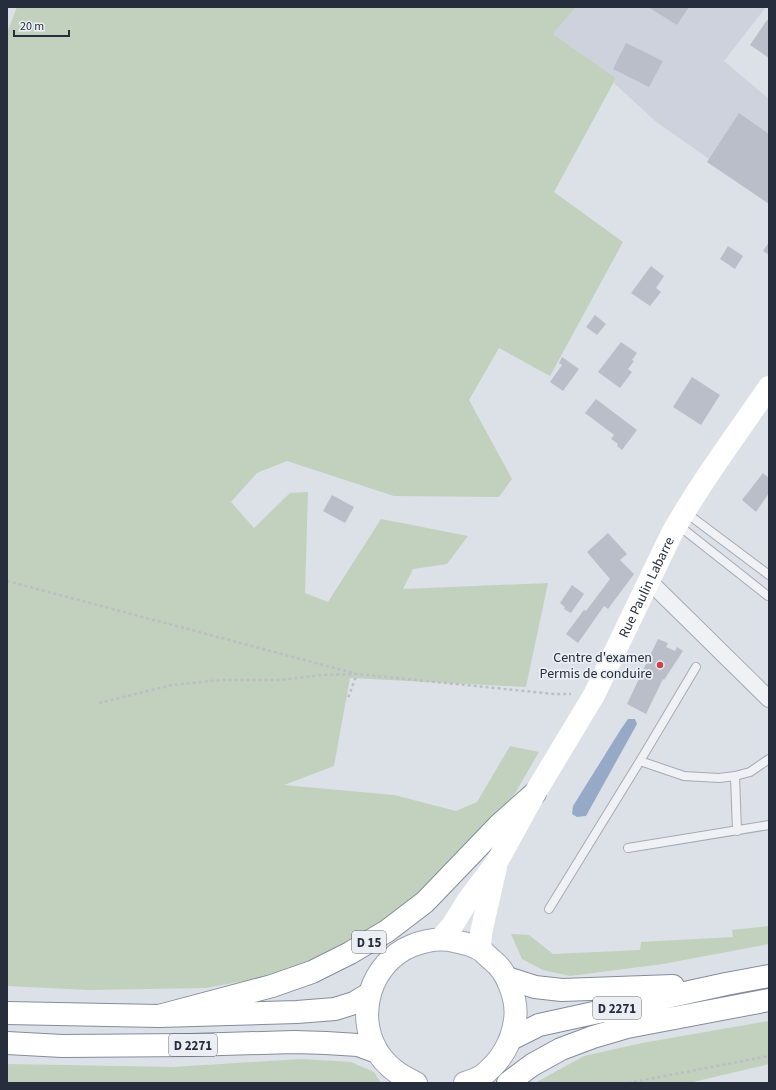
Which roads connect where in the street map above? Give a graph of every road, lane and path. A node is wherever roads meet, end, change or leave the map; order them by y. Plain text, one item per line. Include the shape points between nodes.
1 (769, 387) edge
2 (681, 518) junction
3 (769, 575) edge
4 (649, 581) junction
5 (7, 582) edge
6 (768, 596) dead end
7 (696, 667) dead end
8 (357, 674) junction
9 (594, 695) junction
10 (348, 698) dead end
11 (769, 699) edge
12 (99, 703) dead end
13 (769, 759) edge
14 (640, 761) junction
15 (735, 776) junction
16 (535, 794) junction
17 (769, 825) edge
18 (737, 831) junction
19 (628, 848) dead end
20 (498, 860) junction
21 (549, 909) dead end
22 (440, 939) junction
23 (480, 950) junction
24 (769, 976) edge
25 (507, 978) junction
26 (726, 984) junction
27 (369, 994) junction
28 (769, 1000) edge
29 (7, 1013) edge
30 (159, 1016) junction
31 (511, 1039) junction
32 (7, 1043) edge
33 (377, 1052) junction
34 (769, 1056) edge
35 (408, 1081) edge
36 (465, 1083) edge
37 (508, 1083) edge
38 (628, 1083) edge

1 - 2 main road, Rue Paulin Labarre / D 15 via 698,489
2 - 3 lane
2 - 4 main road, Rue Paulin Labarre / D 15
2 - 6 lane
4 - 9 main road, Rue Paulin Labarre / D 15
4 - 11 street
5 - 8 path
7 - 14 lane
8 - 9 path via 554,694
8 - 10 path
8 - 12 path via 280,680 221,680 172,685
9 - 16 main road, Rue Paulin Labarre / D 15
13 - 15 lane via 750,772
14 - 15 lane via 684,776
14 - 21 lane
15 - 18 lane
16 - 20 main road, D 15
16 - 30 main road, D 15 via 499,825 425,902 387,931 350,954 312,972 272,986
17 - 18 lane
18 - 19 lane
20 - 22 main road, D 15
20 - 23 main road, D 15 via 481,933
22 - 23 main road via 461,942
22 - 27 main road via 421,942 403,949 388,961 376,977
23 - 25 main road via 495,962
24 - 26 main road, D 2271
25 - 26 main road, D 2271 via 535,988 562,990
25 - 31 main road via 514,998 516,1019
26 - 31 main road, D 2271 via 539,1025
27 - 30 main road, D 2271 via 354,1003 328,1010
27 - 33 main road via 367,1024
28 - 37 main road via 627,1027 593,1037 561,1049 532,1065
29 - 30 main road, D 2271
31 - 36 main road via 499,1060 481,1076
32 - 33 main road, D 2271 via 110,1046 294,1042 358,1046
33 - 35 main road via 389,1066
34 - 38 path

